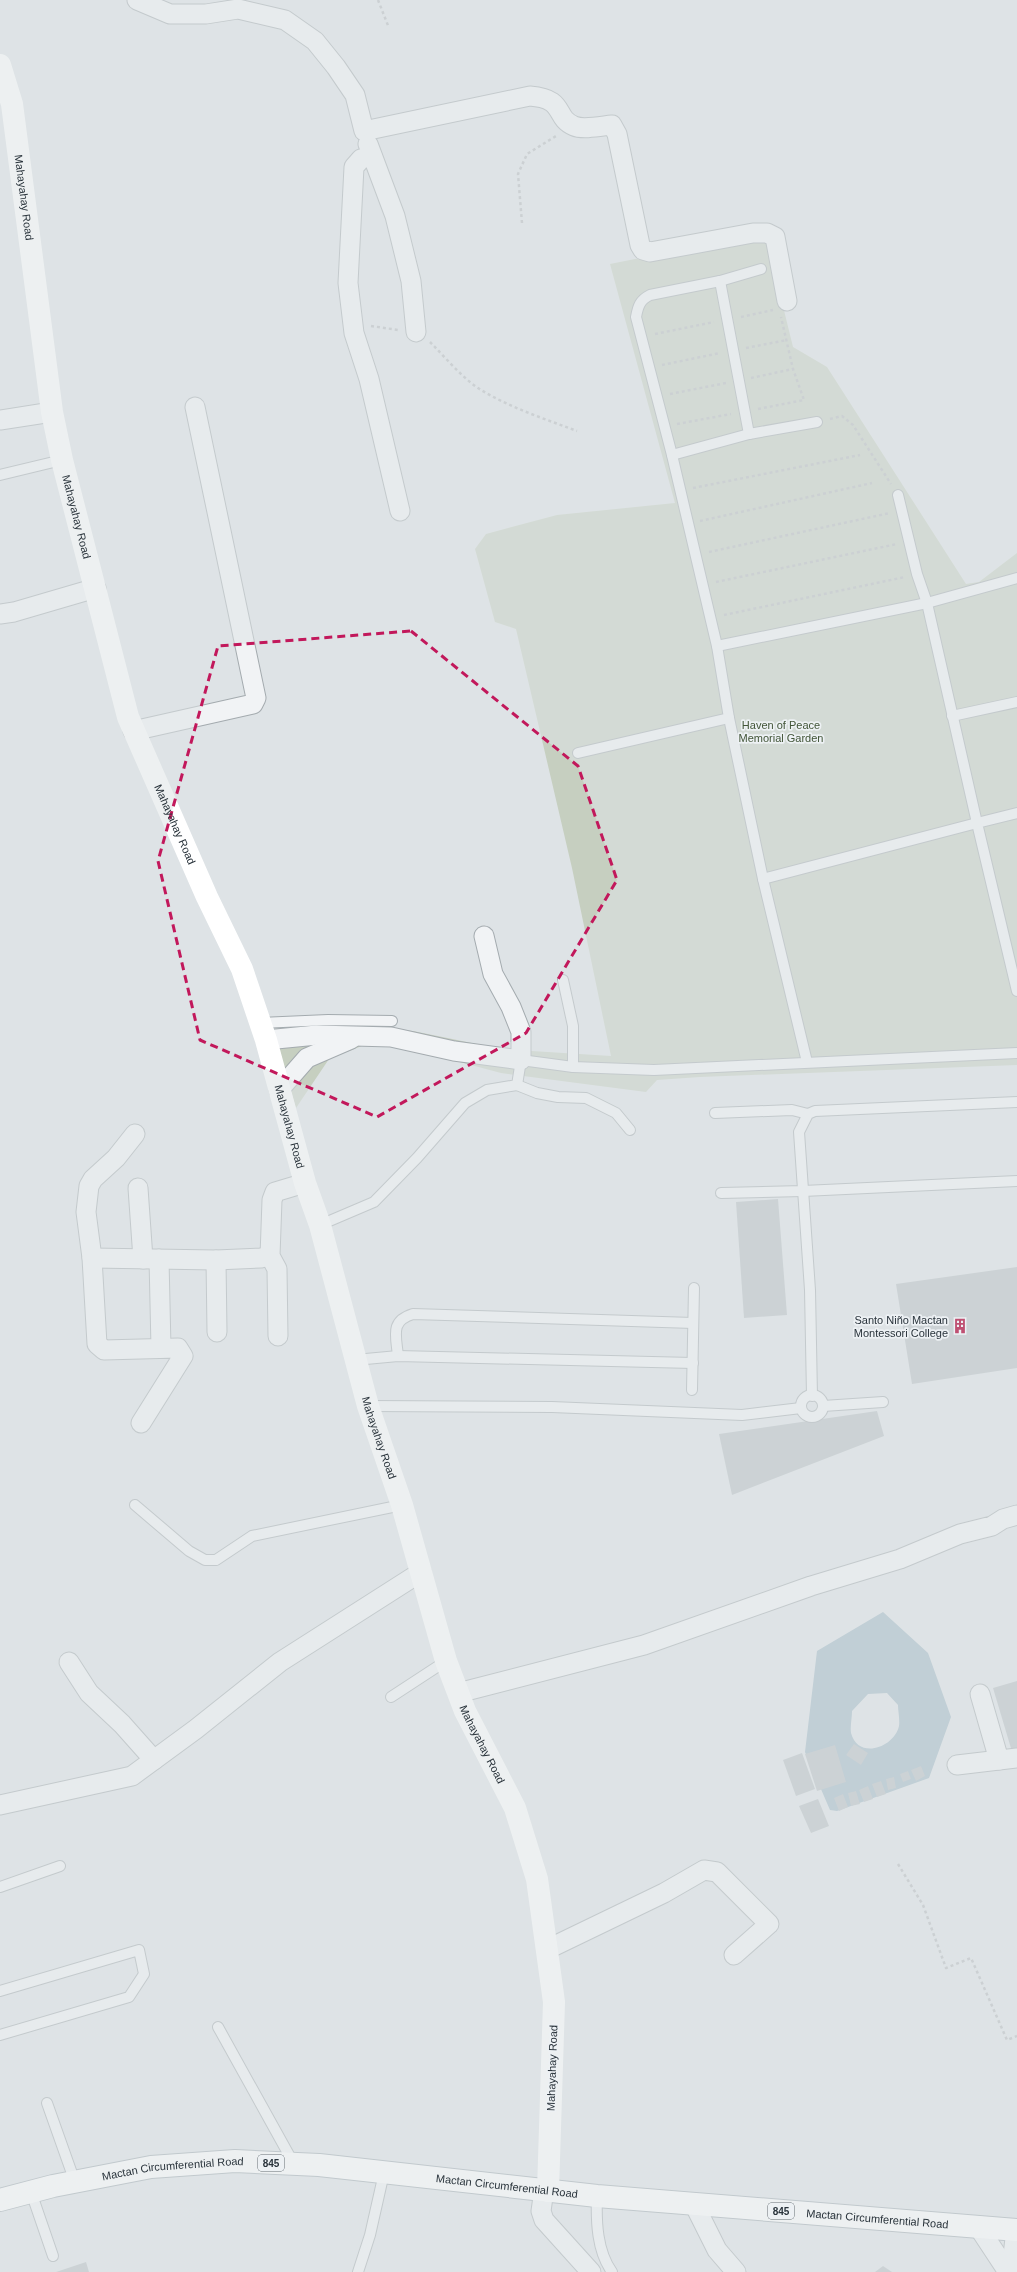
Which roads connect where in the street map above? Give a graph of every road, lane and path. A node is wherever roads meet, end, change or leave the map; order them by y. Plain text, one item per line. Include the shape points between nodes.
1 (137, 0) edge
2 (378, 0) edge
3 (389, 28) dead end
4 (0, 65) edge
5 (6, 105) edge
6 (575, 127) junction
7 (364, 131) junction
8 (372, 156) junction
9 (522, 223) dead end
10 (761, 269) dead end
11 (720, 281) junction
12 (782, 308) junction
13 (727, 320) junction
14 (353, 324) junction
15 (416, 332) junction
16 (641, 337) junction
17 (804, 400) dead end
18 (195, 406) dead end
19 (52, 412) junction
20 (0, 420) edge
21 (818, 422) joint
22 (577, 432) dead end
23 (749, 434) junction
24 (672, 455) junction
25 (860, 455) dead end
26 (62, 460) junction
27 (0, 475) edge
28 (872, 483) dead end
29 (681, 490) junction
30 (898, 495) joint
31 (400, 511) dead end
32 (902, 511) junction
33 (688, 523) junction
34 (909, 542) junction
35 (696, 555) junction
36 (917, 574) junction
37 (1017, 578) edge
38 (703, 585) junction
39 (96, 588) junction
40 (927, 603) junction
41 (0, 614) edge
42 (710, 618) junction
43 (717, 646) junction
44 (1017, 702) edge
45 (952, 716) junction
46 (729, 718) junction
47 (133, 731) junction
48 (578, 753) dead end
49 (1017, 813) edge
50 (977, 823) junction
51 (763, 879) junction
52 (484, 936) dead end
53 (563, 980) dead end
54 (1017, 991) edge
55 (392, 1021) dead end
56 (263, 1032) junction
57 (358, 1037) junction
58 (1017, 1054) edge
59 (521, 1060) junction
60 (807, 1062) junction
61 (573, 1067) junction
62 (517, 1085) junction
63 (280, 1090) junction
64 (1017, 1102) edge
65 (715, 1113) dead end
66 (808, 1114) junction
67 (630, 1130) dead end
68 (135, 1134) dead end
69 (1017, 1181) edge
70 (305, 1183) junction
71 (138, 1188) dead end
72 (803, 1191) junction
73 (721, 1193) dead end
74 (320, 1225) junction
75 (270, 1256) junction
76 (92, 1258) junction
77 (151, 1259) junction
78 (216, 1260) junction
79 (694, 1288) dead end
80 (693, 1323) junction
81 (217, 1332) dead end
82 (278, 1336) dead end
83 (161, 1348) junction
84 (398, 1356) junction
85 (355, 1360) junction
86 (693, 1363) junction
87 (692, 1390) dead end
88 (812, 1396) junction
89 (883, 1402) dead end
90 (368, 1406) junction
91 (823, 1406) junction
92 (801, 1408) junction
93 (141, 1423) dead end
94 (135, 1504) dead end
95 (402, 1505) junction
96 (1017, 1515) edge
97 (421, 1572) junction
98 (446, 1661) junction
99 (69, 1662) dead end
100 (458, 1693) junction
101 (980, 1694) dead end
102 (391, 1698) dead end
103 (1008, 1759) edge
104 (154, 1760) junction
105 (957, 1765) dead end
106 (0, 1806) edge
107 (898, 1864) dead end
108 (60, 1866) dead end
109 (0, 1887) edge
110 (548, 1949) junction
111 (734, 1955) dead end
112 (0, 1991) edge
113 (218, 2027) dead end
114 (0, 2035) edge
115 (1017, 2036) edge
116 (47, 2103) dead end
117 (294, 2164) junction
118 (384, 2173) junction
119 (75, 2182) junction
120 (546, 2190) junction
121 (31, 2192) junction
122 (597, 2196) junction
123 (0, 2200) edge
124 (694, 2204) junction
125 (979, 2228) junction
126 (1016, 2230) edge
127 (53, 2256) dead end
128 (589, 2271) edge
129 (358, 2272) edge
130 (612, 2272) edge
131 (736, 2272) edge
132 (1009, 2272) edge

1 - 7 street via 170,14 206,14 238,9 285,20 315,41 336,67 355,95
2 - 3 path
4 - 5 street, Mahayahay Road
5 - 19 street, Mahayahay Road
6 - 7 street via 568,122 555,103 544,97 530,96
6 - 9 path via 527,154 518,174
6 - 12 street via 612,125 617,134 643,250 650,252 753,233 767,233 774,237
7 - 8 street
8 - 14 street via 361,159 354,167 348,283
8 - 15 street via 395,216 411,281
10 - 11 lane
11 - 13 lane
11 - 16 lane via 650,295 642,299 636,317
12 - 13 path
12 - 17 path via 794,369
13 - 16 path
13 - 23 lane
14 - 15 path
14 - 31 street via 355,339 369,379
15 - 22 path via 428,340 480,389 512,406
16 - 24 lane
18 - 47 street via 256,698 253,704
19 - 20 street
19 - 26 street, Mahayahay Road
21 - 23 lane
21 - 30 path via 842,416 853,425
23 - 24 lane
24 - 29 lane
25 - 29 path
26 - 27 lane
26 - 39 street, Mahayahay Road
28 - 33 path
29 - 33 lane
30 - 32 lane
32 - 34 lane
32 - 35 path
33 - 35 lane
34 - 36 lane
34 - 38 path
35 - 38 lane
36 - 40 lane
36 - 42 path
37 - 40 lane
38 - 42 lane
39 - 41 street
39 - 47 street, Mahayahay Road
40 - 43 lane
40 - 45 lane
42 - 43 lane
43 - 46 lane
44 - 45 lane
45 - 50 lane
46 - 48 lane
46 - 51 lane
47 - 56 street, Mahayahay Road via 242,969
49 - 50 lane
50 - 51 lane
50 - 54 lane
51 - 60 lane
52 - 59 street via 494,974 521,1032
53 - 61 lane via 573,1026
55 - 56 lane via 328,1020
56 - 57 street
56 - 63 street, Mahayahay Road
57 - 59 street via 391,1037 454,1051
57 - 63 street via 306,1058
58 - 60 lane
59 - 61 lane
59 - 62 lane
60 - 61 lane via 654,1070
62 - 67 lane via 551,1096 586,1098 616,1113
62 - 74 lane via 487,1090 465,1102 417,1158 374,1202
63 - 70 street, Mahayahay Road
64 - 66 lane via 815,1110
65 - 66 lane via 792,1110
66 - 72 lane via 799,1132
68 - 76 street via 89,1186 86,1212
69 - 72 lane
70 - 74 street, Mahayahay Road
70 - 75 street via 275,1192 273,1195
71 - 77 street
72 - 73 lane
72 - 88 lane via 810,1290
74 - 85 street, Mahayahay Road
75 - 78 street
75 - 82 street via 277,1269
76 - 77 street
76 - 83 street via 97,1344 104,1350
77 - 78 street
77 - 83 street
78 - 81 street
79 - 80 lane
80 - 84 lane via 414,1314 402,1318 398,1324 395,1333
80 - 86 lane
83 - 93 street via 178,1348 184,1356
84 - 85 lane
84 - 86 lane
85 - 90 street, Mahayahay Road
86 - 87 lane
88 - 91 lane via 819,1398
88 - 92 lane via 802,1401
89 - 91 lane
90 - 92 lane via 552,1407 742,1415
90 - 95 street, Mahayahay Road
91 - 92 lane via 819,1415 811,1417 806,1416
94 - 95 lane via 189,1551 205,1560 216,1560 252,1536
95 - 97 street, Mahayahay Road
96 - 100 street via 992,1526 960,1534 900,1559 811,1586 644,1645
97 - 98 street, Mahayahay Road
97 - 104 street via 280,1662
98 - 100 street, Mahayahay Road
98 - 102 lane
99 - 104 street via 89,1693 122,1724
100 - 110 street, Mahayahay Road via 515,1808 537,1880
101 - 103 street
103 - 105 street
104 - 106 street via 132,1776
107 - 115 path via 923,1904 946,1968 971,1958 1007,2040
108 - 109 lane
110 - 111 street via 664,1893 704,1870 717,1872 770,1924
110 - 120 street, Mahayahay Road via 554,2002
112 - 114 lane via 139,1950 144,1974 129,1996
113 - 117 lane
116 - 119 lane
117 - 118 street, Mactan Circumferential Road / 845
117 - 119 street, Mactan Circumferential Road / 845 via 236,2162 151,2167
118 - 120 street, Mactan Circumferential Road / 845
118 - 129 lane via 370,2235
119 - 121 street, Mactan Circumferential Road / 845
120 - 122 street, Mactan Circumferential Road / 845
120 - 128 street via 541,2211 544,2220
121 - 123 street, Mactan Circumferential Road / 845
121 - 127 lane
122 - 124 street, Mactan Circumferential Road / 845
122 - 130 lane via 596,2221 605,2262
124 - 125 street, Mactan Circumferential Road / 845
124 - 131 street via 717,2250
125 - 126 street, Mactan Circumferential Road / 845
125 - 132 street
126 - 132 street

